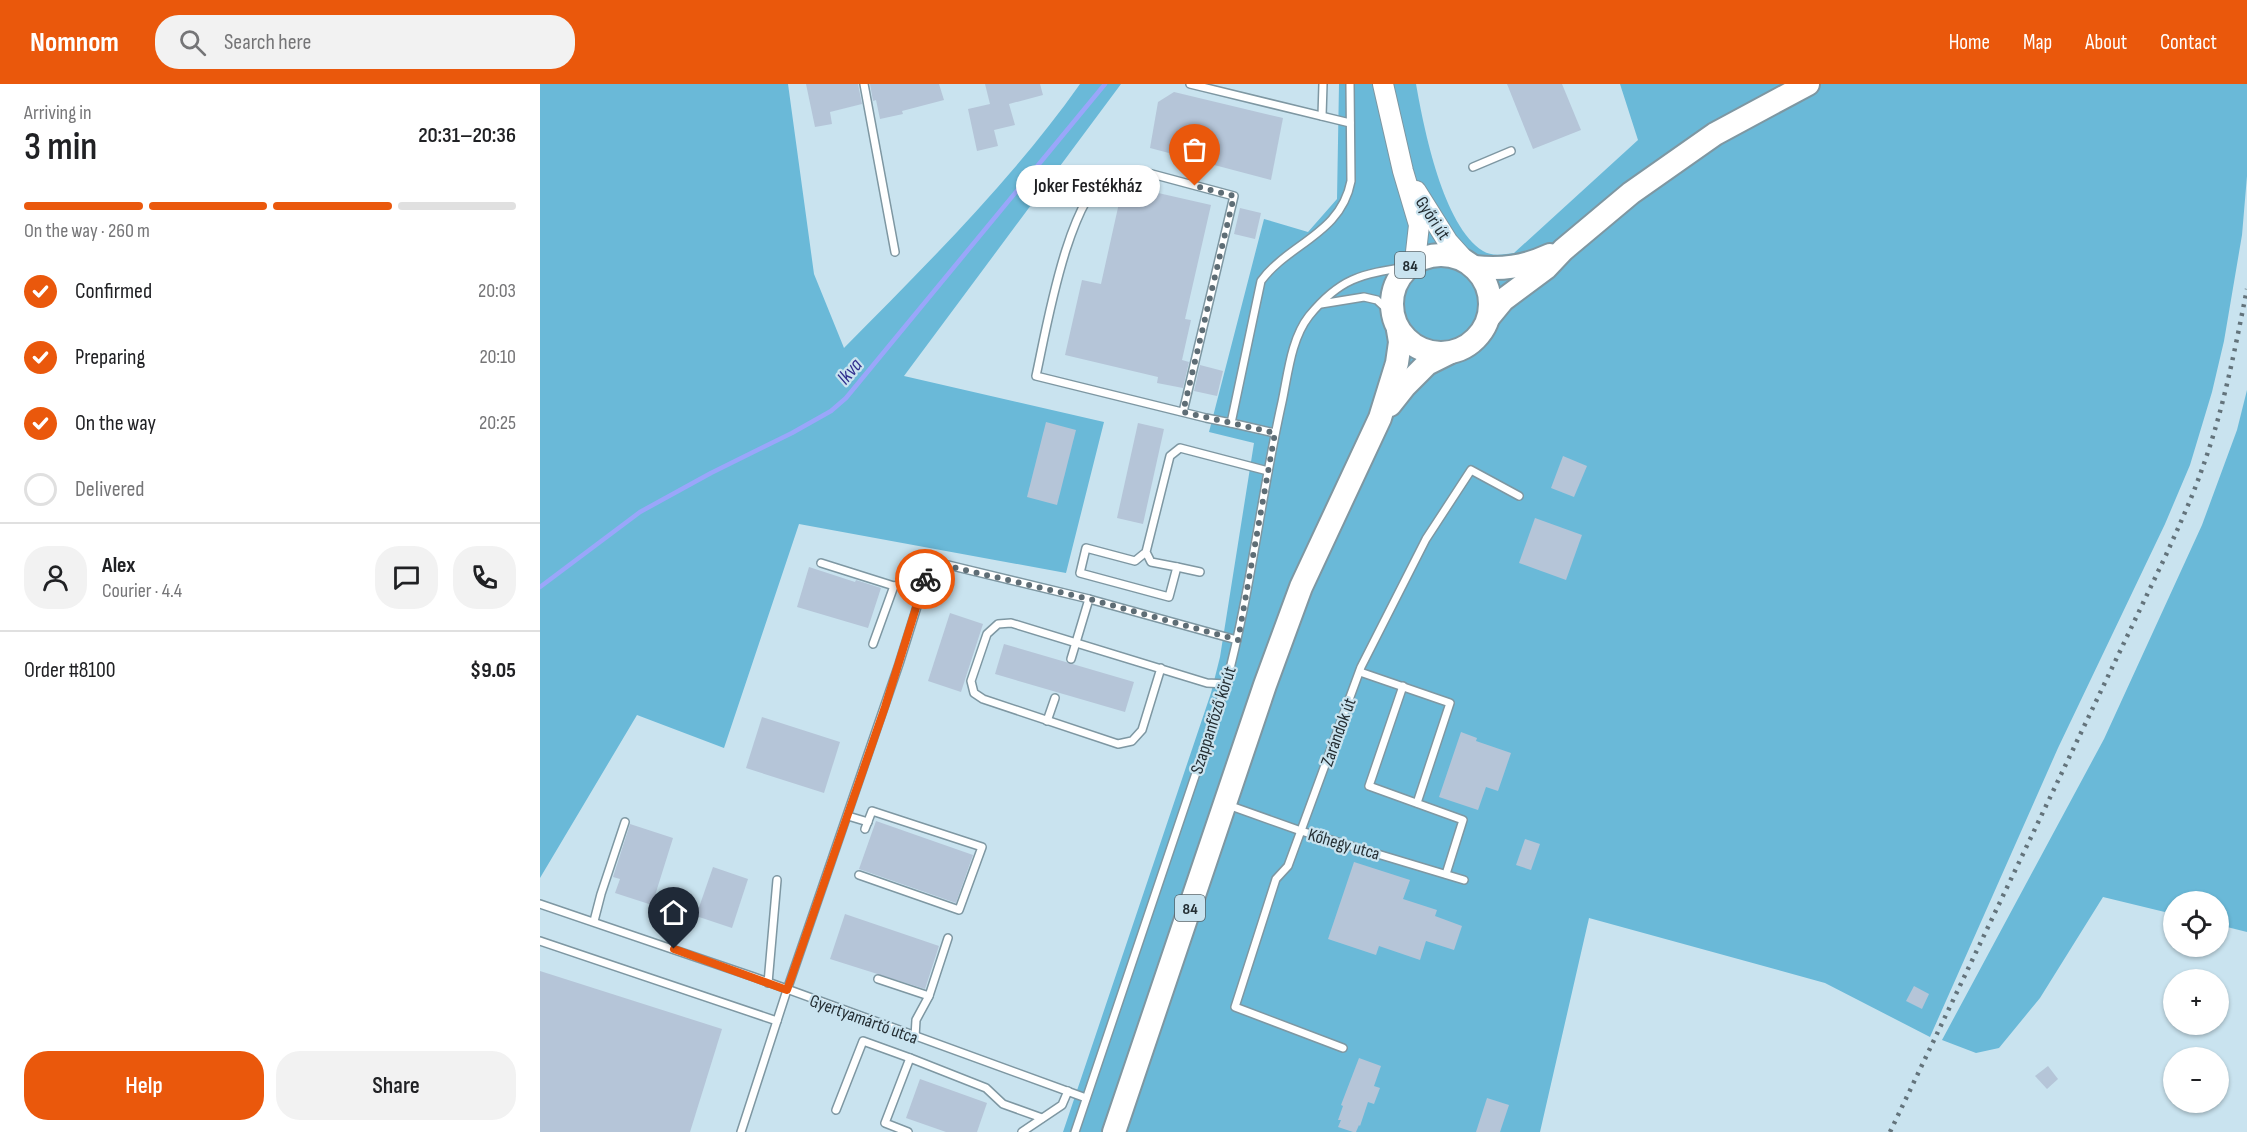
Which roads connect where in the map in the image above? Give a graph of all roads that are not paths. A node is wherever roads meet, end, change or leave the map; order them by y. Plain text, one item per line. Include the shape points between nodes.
1 (864, 84) edge
2 (1190, 84) edge
3 (1323, 84) edge
4 (1350, 84) edge
5 (1383, 84) edge
6 (1808, 84) edge
7 (1322, 116) junction
8 (1350, 123) junction
9 (1511, 151) dead end
10 (1473, 167) dead end
11 (1403, 171) junction
12 (1563, 250) junction
13 (895, 252) dead end
14 (1411, 264) junction
15 (1470, 265) junction
16 (1321, 304) junction
17 (1489, 317) junction
18 (1395, 322) junction
19 (1449, 353) junction
20 (1183, 412) junction
21 (1380, 418) junction
22 (1231, 423) junction
23 (1275, 433) junction
24 (1268, 471) junction
25 (1519, 496) dead end
26 (1146, 552) junction
27 (915, 557) dead end
28 (931, 562) junction
29 (821, 563) dead end
30 (1177, 567) junction
31 (1200, 572) dead end
32 (926, 577) junction
33 (894, 586) junction
34 (1089, 599) junction
35 (1238, 640) junction
36 (1077, 642) junction
37 (873, 644) dead end
38 (1071, 659) dead end
39 (1161, 668) junction
40 (1359, 672) junction
41 (1226, 684) junction
42 (1403, 686) junction
43 (1055, 698) dead end
44 (1047, 721) junction
45 (1417, 803) junction
46 (1225, 804) junction
47 (848, 816) junction
48 (625, 822) dead end
49 (1301, 831) junction
50 (1446, 874) junction
51 (859, 875) dead end
52 (1464, 879) dead end
53 (777, 880) dead end
54 (540, 904) edge
55 (594, 921) junction
56 (948, 938) dead end
57 (540, 941) edge
58 (878, 979) dead end
59 (768, 983) junction
60 (787, 990) junction
61 (929, 996) junction
62 (777, 1021) junction
63 (915, 1037) junction
64 (1343, 1048) dead end
65 (910, 1058) junction
66 (1068, 1091) junction
67 (1086, 1098) junction
68 (836, 1110) dead end
69 (1042, 1118) junction
70 (884, 1127) edge
71 (741, 1132) edge
72 (908, 1132) edge
73 (1022, 1132) edge
74 (1075, 1132) edge
75 (1114, 1132) edge

1 - 13 lane
2 - 7 lane
3 - 7 lane
4 - 8 lane
5 - 11 main road, Győri út
6 - 12 main road, 84 via 1694,148 1631,193
7 - 8 lane
8 - 22 lane via 1348,196 1320,233 1272,266 1261,281
9 - 10 lane
11 - 14 main road, Győri út via 1419,225
11 - 15 main road, Győri út via 1448,242
12 - 15 main road, 84 via 1516,268 1496,270
12 - 17 main road, 84 via 1503,300
14 - 15 main road, 84 via 1435,255 1448,255
14 - 16 lane, Szappanfőző körút via 1359,276 1336,288
14 - 18 main road, 84 via 1394,287
15 - 17 main road via 1487,288
16 - 18 lane via 1364,297 1377,300
16 - 23 lane, Szappanfőző körút via 1308,318 1295,343
17 - 19 main road, 84 via 1471,342
18 - 19 main road via 1406,340 1426,351
18 - 21 main road, 84 via 1400,342 1397,363
19 - 21 main road, 84 via 1427,364
20 - 20 lane via 1235,192 1137,170 1121,170 1108,174 1084,204 1061,266 1036,376
20 - 22 lane
21 - 46 main road, 84 via 1301,587
22 - 23 lane
23 - 24 lane, Szappanfőző körút
24 - 26 lane via 1180,448 1170,456
24 - 35 lane, Szappanfőző körút
25 - 40 lane, Zarándok út via 1471,470 1426,539
26 - 30 lane via 1151,562
26 - 30 lane via 1135,561 1086,548 1080,573 1169,597
27 - 28 lane
28 - 32 lane
28 - 34 lane
29 - 33 lane
30 - 31 lane
32 - 33 lane
32 - 47 lane
33 - 37 lane
34 - 35 lane
34 - 36 lane
35 - 41 lane, Szappanfőző körút
36 - 38 lane
36 - 39 lane
36 - 44 lane via 1011,622 998,624 987,634 971,681 974,693
39 - 41 lane via 1206,683
39 - 44 lane via 1142,730 1132,741 1118,744
40 - 42 lane
40 - 49 lane, Zarándok út
41 - 67 lane, Szappanfőző körút
42 - 45 lane via 1450,703
42 - 45 lane via 1369,786
43 - 44 lane
45 - 50 lane via 1463,820
46 - 49 lane, Kőhegy utca
46 - 75 main road, 84
47 - 51 lane via 866,825 872,811 982,847 959,910
47 - 60 lane
48 - 55 lane
49 - 50 lane, Kőhegy utca
49 - 64 lane, Zarándok út via 1288,866 1276,879 1235,1007
50 - 52 lane, Kőhegy utca
53 - 59 lane
54 - 55 lane, Gyertyamártó utca
55 - 59 lane, Gyertyamártó utca
56 - 61 lane
57 - 62 lane
58 - 61 lane
59 - 60 lane, Gyertyamártó utca
60 - 62 lane
60 - 63 lane, Gyertyamártó utca
61 - 63 lane via 916,1020
62 - 71 lane
63 - 66 lane, Gyertyamártó utca
65 - 68 lane via 863,1041
65 - 69 lane via 986,1088 1003,1104
65 - 70 lane
66 - 67 lane, Gyertyamártó utca
66 - 69 lane via 1062,1105
67 - 74 lane, Szappanfőző körút
69 - 73 lane
70 - 72 lane

